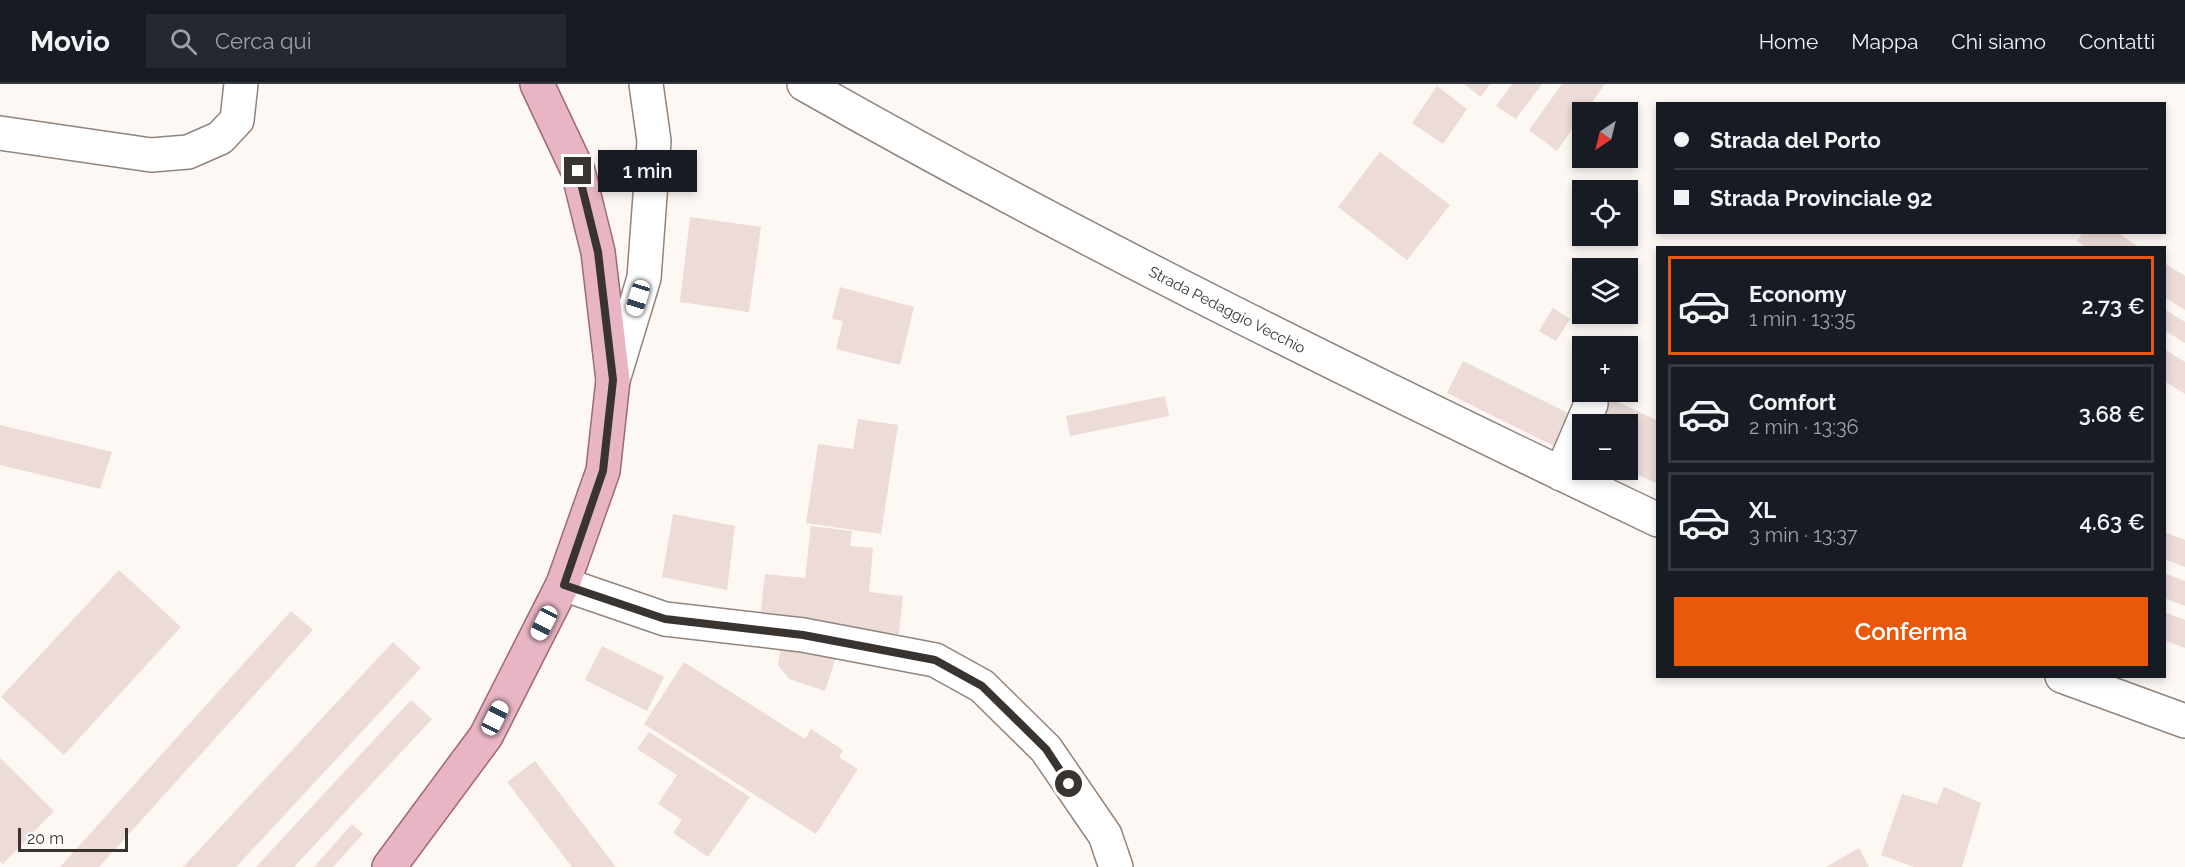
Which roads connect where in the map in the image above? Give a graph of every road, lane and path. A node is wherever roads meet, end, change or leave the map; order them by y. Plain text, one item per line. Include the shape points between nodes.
1 (241, 84) edge
2 (537, 84) edge
3 (646, 84) edge
4 (804, 84) edge
5 (0, 133) edge
6 (613, 380) junction
7 (1591, 404) dead end
8 (1561, 474) junction
9 (1656, 519) edge
10 (564, 585) junction
11 (2067, 678) edge
12 (2185, 721) edge
13 (389, 867) edge
14 (1116, 867) edge

1 - 5 street via 237,120 220,138 188,152 151,155
2 - 6 main road via 578,171 598,252
3 - 6 street via 654,141 644,278
4 - 8 street, Strada Pedaggio Vecchio via 1136,264
6 - 10 main road via 603,471
7 - 8 street
8 - 9 street, Strada Pedaggio Vecchio
10 - 13 main road via 486,736
10 - 14 street via 665,619 803,635 935,660 982,686 1046,749 1105,835
11 - 12 street

